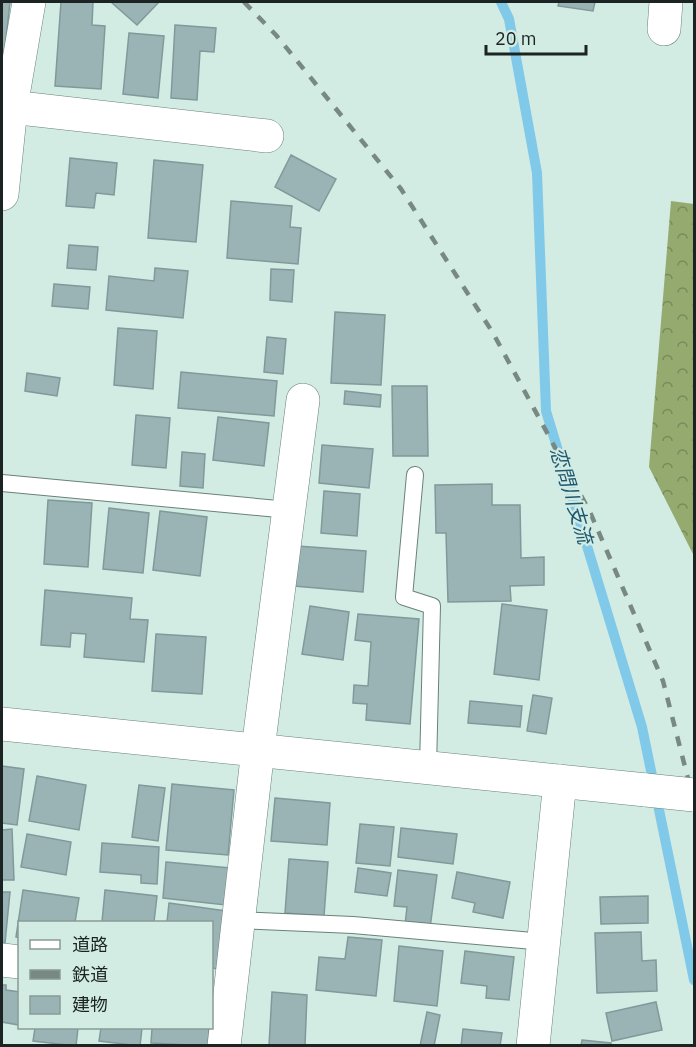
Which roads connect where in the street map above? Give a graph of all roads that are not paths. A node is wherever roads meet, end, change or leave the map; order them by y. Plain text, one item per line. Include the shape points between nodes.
1 (29, 2) edge
2 (6, 106) edge
3 (267, 136) dead end
4 (2, 194) edge
5 (303, 400) dead end
6 (415, 475) dead end
7 (2, 483) edge
8 (289, 510) junction
9 (2, 724) edge
10 (258, 750) junction
11 (428, 767) junction
12 (560, 781) junction
13 (694, 795) edge
14 (238, 920) junction
15 (544, 942) junction
16 (2, 960) edge
17 (18, 962) edge
18 (221, 983) edge
19 (224, 1046) edge
20 (533, 1046) edge

1 - 2 street
2 - 3 street
2 - 4 street
5 - 8 street
6 - 11 lane via 404,597 432,606
7 - 8 lane
8 - 10 street
9 - 10 street
10 - 11 street
10 - 14 street
11 - 12 street
12 - 13 street, bridge
12 - 15 street
14 - 15 lane via 353,925
14 - 18 street
15 - 20 street
16 - 17 street
18 - 19 street

